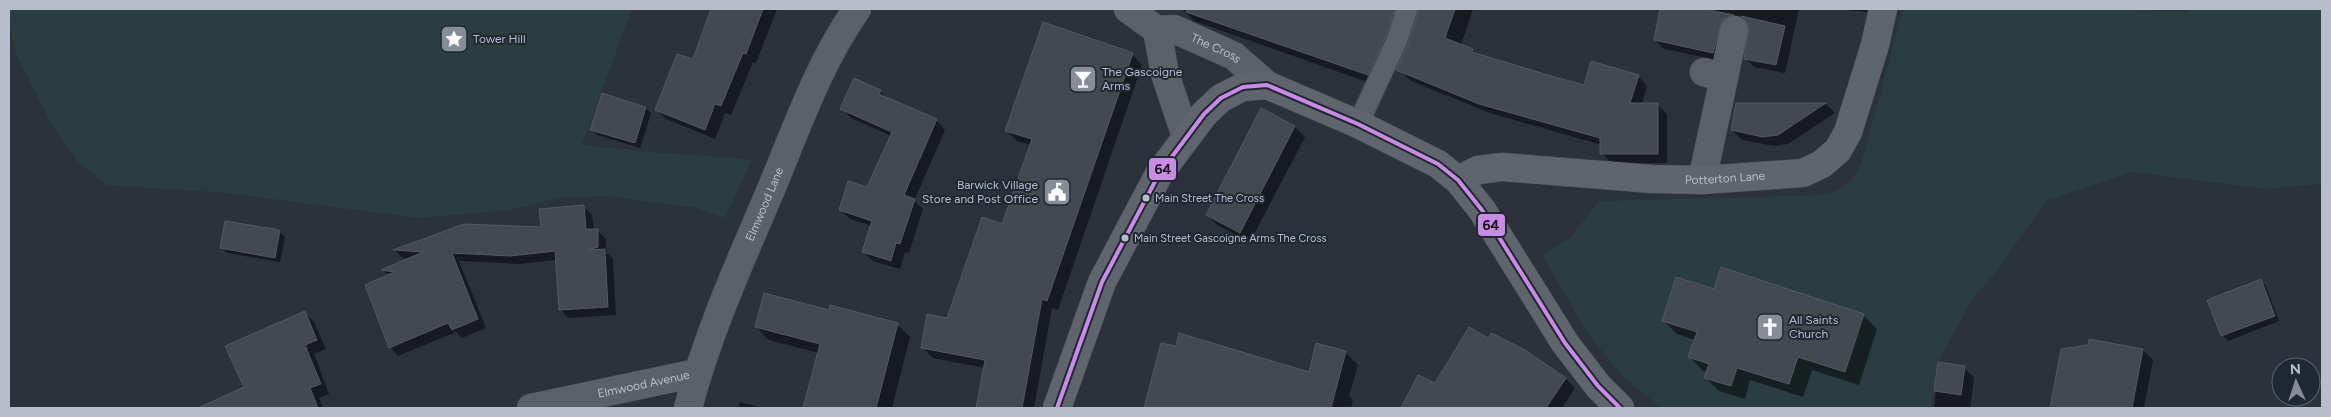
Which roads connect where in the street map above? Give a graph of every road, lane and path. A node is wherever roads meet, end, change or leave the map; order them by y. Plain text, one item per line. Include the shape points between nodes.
1 (857, 9) edge
2 (1128, 9) edge
3 (1406, 9) edge
4 (1883, 9) edge
5 (1157, 30) junction
6 (1734, 30) dead end
7 (1267, 85) junction
8 (1358, 124) junction
9 (1186, 137) junction
10 (1448, 172) junction
11 (1702, 180) junction
12 (697, 373) junction
13 (531, 408) edge
14 (688, 408) edge
15 (1057, 408) edge
16 (1620, 408) edge

1 - 12 street, Elmwood Lane via 817,80
2 - 5 street
3 - 8 lane via 1397,40
4 - 11 street, Potterton Lane via 1848,132 1838,150 1822,164 1803,173
5 - 7 street, The Cross via 1174,29 1234,56
5 - 9 street via 1165,74
6 - 11 street via 1714,75
7 - 8 street, The Cross
7 - 9 street via 1243,88 1221,98
8 - 10 street, The Cross
9 - 15 street via 1159,174 1102,282
10 - 11 street, Potterton Lane via 1502,167 1623,178
10 - 16 street via 1482,210 1565,343 1598,386
12 - 13 street, Elmwood Avenue
12 - 14 street, Elmwood Lane

